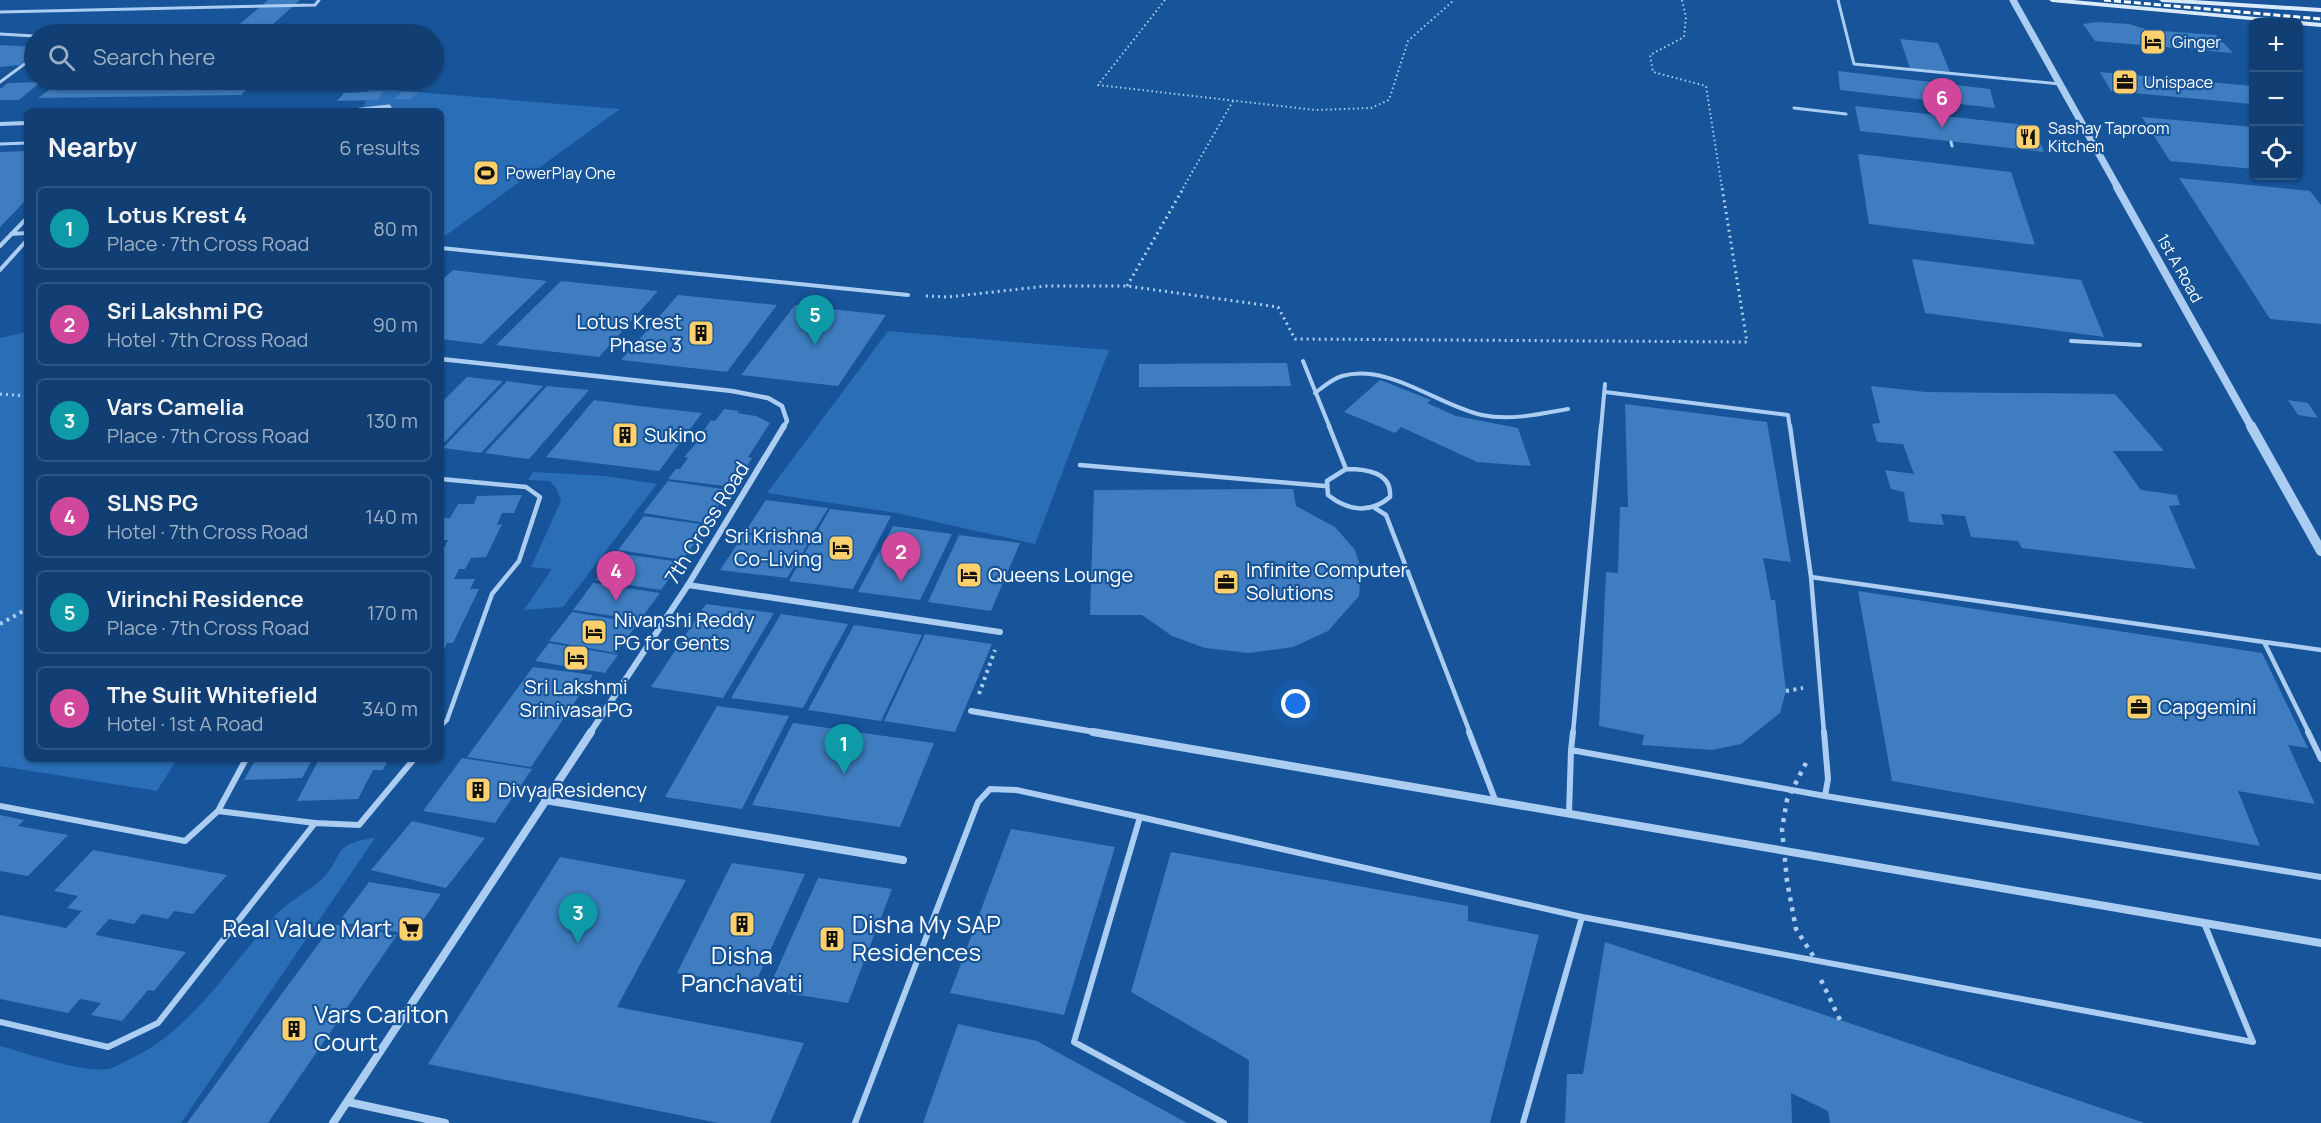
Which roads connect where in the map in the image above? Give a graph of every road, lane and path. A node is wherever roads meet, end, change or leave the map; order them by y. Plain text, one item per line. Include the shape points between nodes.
1 (319, 0) edge
2 (1165, 0) edge
3 (1454, 0) edge
4 (1682, 0) edge
5 (1838, 0) edge
6 (2013, 0) edge
7 (2052, 0) edge
8 (2162, 0) edge
9 (2245, 5) junction
10 (2292, 8) junction
11 (2321, 10) edge
12 (0, 12) edge
13 (2256, 18) edge
14 (2268, 18) edge
15 (2282, 18) edge
16 (2303, 23) edge
17 (2321, 25) edge
18 (0, 34) edge
19 (24, 35) edge
20 (24, 64) edge
21 (0, 82) edge
22 (2060, 84) junction
23 (1233, 100) junction
24 (371, 108) edge
25 (390, 108) edge
26 (1794, 108) dead end
27 (1846, 114) dead end
28 (24, 123) edge
29 (0, 124) edge
30 (24, 142) edge
31 (0, 144) edge
32 (24, 221) edge
33 (24, 233) edge
34 (11, 234) junction
35 (24, 243) edge
36 (0, 246) edge
37 (444, 248) edge
38 (0, 270) edge
39 (1127, 286) junction
40 (908, 295) joint
41 (2071, 341) dead end
42 (2140, 345) dead end
43 (444, 359) edge
44 (1303, 361) dead end
45 (1605, 384) dead end
46 (1605, 392) junction
47 (1315, 393) junction
48 (0, 394) edge
49 (24, 396) edge
50 (1568, 409) dead end
51 (1080, 465) dead end
52 (1346, 469) junction
53 (444, 479) edge
54 (1325, 486) junction
55 (1375, 508) junction
56 (2317, 538) edge
57 (2321, 551) edge
58 (1811, 577) junction
59 (688, 585) junction
60 (24, 611) edge
61 (0, 624) edge
62 (1000, 632) joint
63 (2264, 642) junction
64 (2321, 650) edge
65 (971, 711) joint
66 (444, 723) edge
67 (1571, 750) junction
68 (2321, 759) edge
69 (244, 762) edge
70 (412, 762) edge
71 (1806, 763) dead end
72 (1825, 796) junction
73 (544, 800) junction
74 (1496, 802) junction
75 (0, 806) edge
76 (218, 811) junction
77 (1569, 814) junction
78 (1140, 818) junction
79 (315, 823) junction
80 (903, 860) dead end
81 (2321, 877) edge
82 (1582, 917) junction
83 (2204, 923) junction
84 (2321, 944) edge
85 (1817, 962) junction
86 (1840, 1020) dead end
87 (0, 1022) edge
88 (348, 1102) junction
89 (333, 1123) edge
90 (445, 1123) edge
91 (855, 1123) edge
92 (1224, 1123) edge
93 (1522, 1123) edge

1 - 12 lane via 315,5
2 - 23 path via 1098,85
3 - 23 path via 1408,41 1389,100 1371,108 1315,110
4 - 39 path via 1686,17 1684,37 1650,55 1653,72 1706,86 1747,342 1295,339 1278,307
5 - 22 lane via 1854,64
6 - 22 street, 1st A Road
7 - 13 main road
8 - 9 main road
9 - 10 main road
9 - 14 main road via 2266,12
10 - 11 main road
10 - 15 main road via 2280,13
16 - 17 main road
18 - 19 lane
20 - 21 lane
22 - 56 street, 1st A Road
23 - 39 path
24 - 25 lane
26 - 27 lane
28 - 29 street
30 - 31 lane
32 - 34 lane
33 - 34 lane
34 - 36 lane
35 - 38 lane
37 - 40 lane
39 - 40 path via 1047,286 948,297
41 - 42 lane
43 - 59 street, 7th Cross Road via 732,391 782,406 788,421
44 - 47 lane
45 - 46 lane
46 - 58 lane via 1788,415
46 - 67 lane
47 - 50 lane via 1342,376 1365,374 1485,416
47 - 52 lane
48 - 49 path
51 - 54 lane
52 - 54 lane via 1331,476
52 - 55 lane via 1370,471 1389,482 1390,497
53 - 66 lane via 526,487 540,497 519,561 492,594
54 - 55 lane via 1328,495 1347,507
55 - 74 lane via 1386,515
56 - 57 street, 1st A Road
58 - 63 lane
58 - 72 lane via 1828,779
59 - 62 street
59 - 73 street, 7th Cross Road
60 - 61 path
62 - 65 path
63 - 64 lane
63 - 68 lane
65 - 74 street
67 - 72 lane
67 - 77 lane
69 - 76 lane
70 - 79 lane via 359,825
71 - 85 path, bridge via 1787,800 1782,829 1796,929
72 - 81 lane
73 - 80 street
73 - 88 street, 7th Cross Road
74 - 77 street
75 - 76 lane via 184,841
76 - 79 lane
77 - 83 street
78 - 82 lane
78 - 91 lane via 1017,790 990,789 978,802
78 - 92 lane via 1074,1042
79 - 87 lane via 158,1023 108,1047
82 - 85 lane
82 - 93 lane
83 - 84 street
83 - 85 lane via 2253,1042
85 - 86 path via 1821,982
88 - 89 street, 7th Cross Road
88 - 90 street

